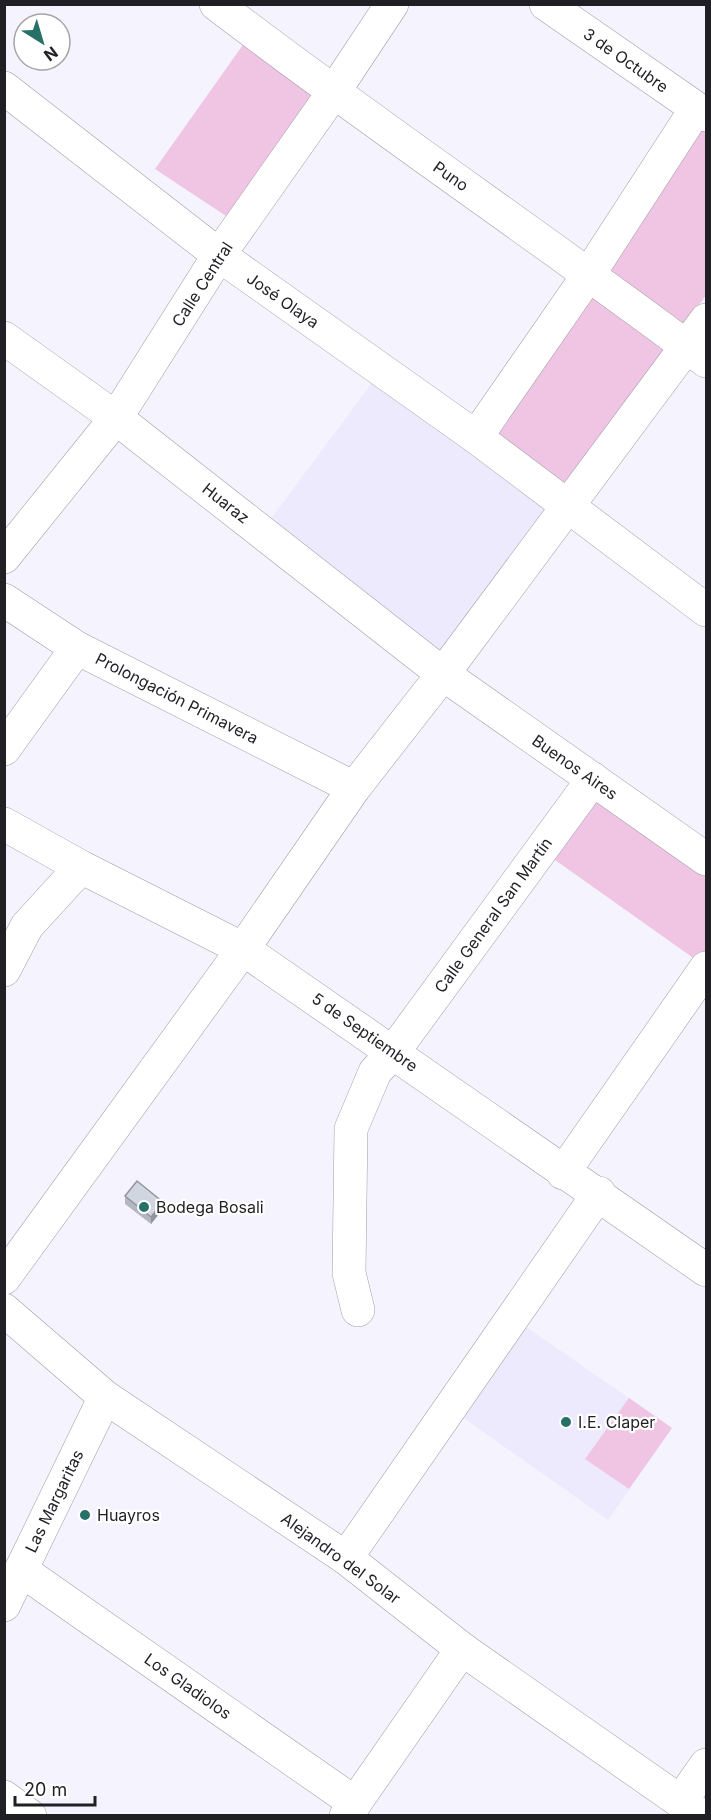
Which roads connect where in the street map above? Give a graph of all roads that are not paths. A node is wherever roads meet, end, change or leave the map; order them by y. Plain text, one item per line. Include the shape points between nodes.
1 (216, 4) edge
2 (392, 4) edge
3 (546, 4) edge
4 (4, 88) edge
5 (333, 93) junction
6 (701, 112) edge
7 (219, 255) junction
8 (589, 274) junction
9 (706, 320) edge
10 (4, 338) edge
11 (697, 354) edge
12 (117, 418) junction
13 (476, 437) junction
14 (566, 507) junction
15 (4, 557) edge
16 (4, 600) edge
17 (706, 610) edge
18 (77, 648) junction
19 (443, 674) junction
20 (4, 749) edge
21 (593, 779) junction
22 (354, 788) junction
23 (4, 824) edge
24 (706, 859) edge
25 (81, 867) junction
26 (243, 949) junction
27 (706, 968) edge
28 (4, 970) edge
29 (394, 1051) junction
30 (563, 1173) junction
31 (599, 1193) junction
32 (706, 1270) edge
33 (4, 1278) edge
34 (4, 1310) edge
35 (358, 1310) dead end
36 (105, 1397) junction
37 (346, 1558) junction
38 (21, 1570) junction
39 (4, 1605) edge
40 (462, 1649) junction
41 (706, 1765) edge
42 (4, 1797) edge
43 (691, 1808) edge
44 (350, 1809) edge
45 (30, 1815) edge

1 - 5 street, Puno
2 - 5 street, Calle Central
3 - 6 street, 3 de Octubre
4 - 7 street, José Olaya
5 - 7 street, Calle Central
5 - 8 street, Puno
6 - 8 street
7 - 12 street, Calle Central
7 - 13 street, José Olaya
8 - 11 street, Puno
8 - 13 street
9 - 11 street
10 - 12 street, Huaraz
11 - 14 street
12 - 15 street, Calle Central
12 - 19 street, Huaraz
13 - 14 street, José Olaya
14 - 17 street, José Olaya
14 - 19 street
16 - 18 street, Prolongación Primavera
18 - 20 street
18 - 22 street, Prolongación Primavera
19 - 21 street, Buenos Aires
19 - 22 street
21 - 24 street, Buenos Aires
21 - 29 street, Calle General San Martín
22 - 26 street
23 - 25 street, 5 de Septiembre
25 - 26 street, 5 de Septiembre
25 - 28 street via 27,926
26 - 29 street, 5 de Septiembre
26 - 33 street
27 - 30 street
29 - 30 street, 5 de Septiembre
29 - 35 street, Calle General San Martín via 375,1072 351,1129 349,1273
30 - 31 street, 5 de Septiembre
31 - 32 street, 5 de Septiembre
31 - 37 street
34 - 36 street, Alejandro del Solar
36 - 37 street, Alejandro del Solar
36 - 38 street, Las Margaritas
37 - 40 street, Alejandro del Solar
38 - 39 street, Las Margaritas
38 - 44 street, Los Gladiolos
40 - 43 street, Alejandro del Solar
40 - 44 street
41 - 43 street
42 - 45 street

